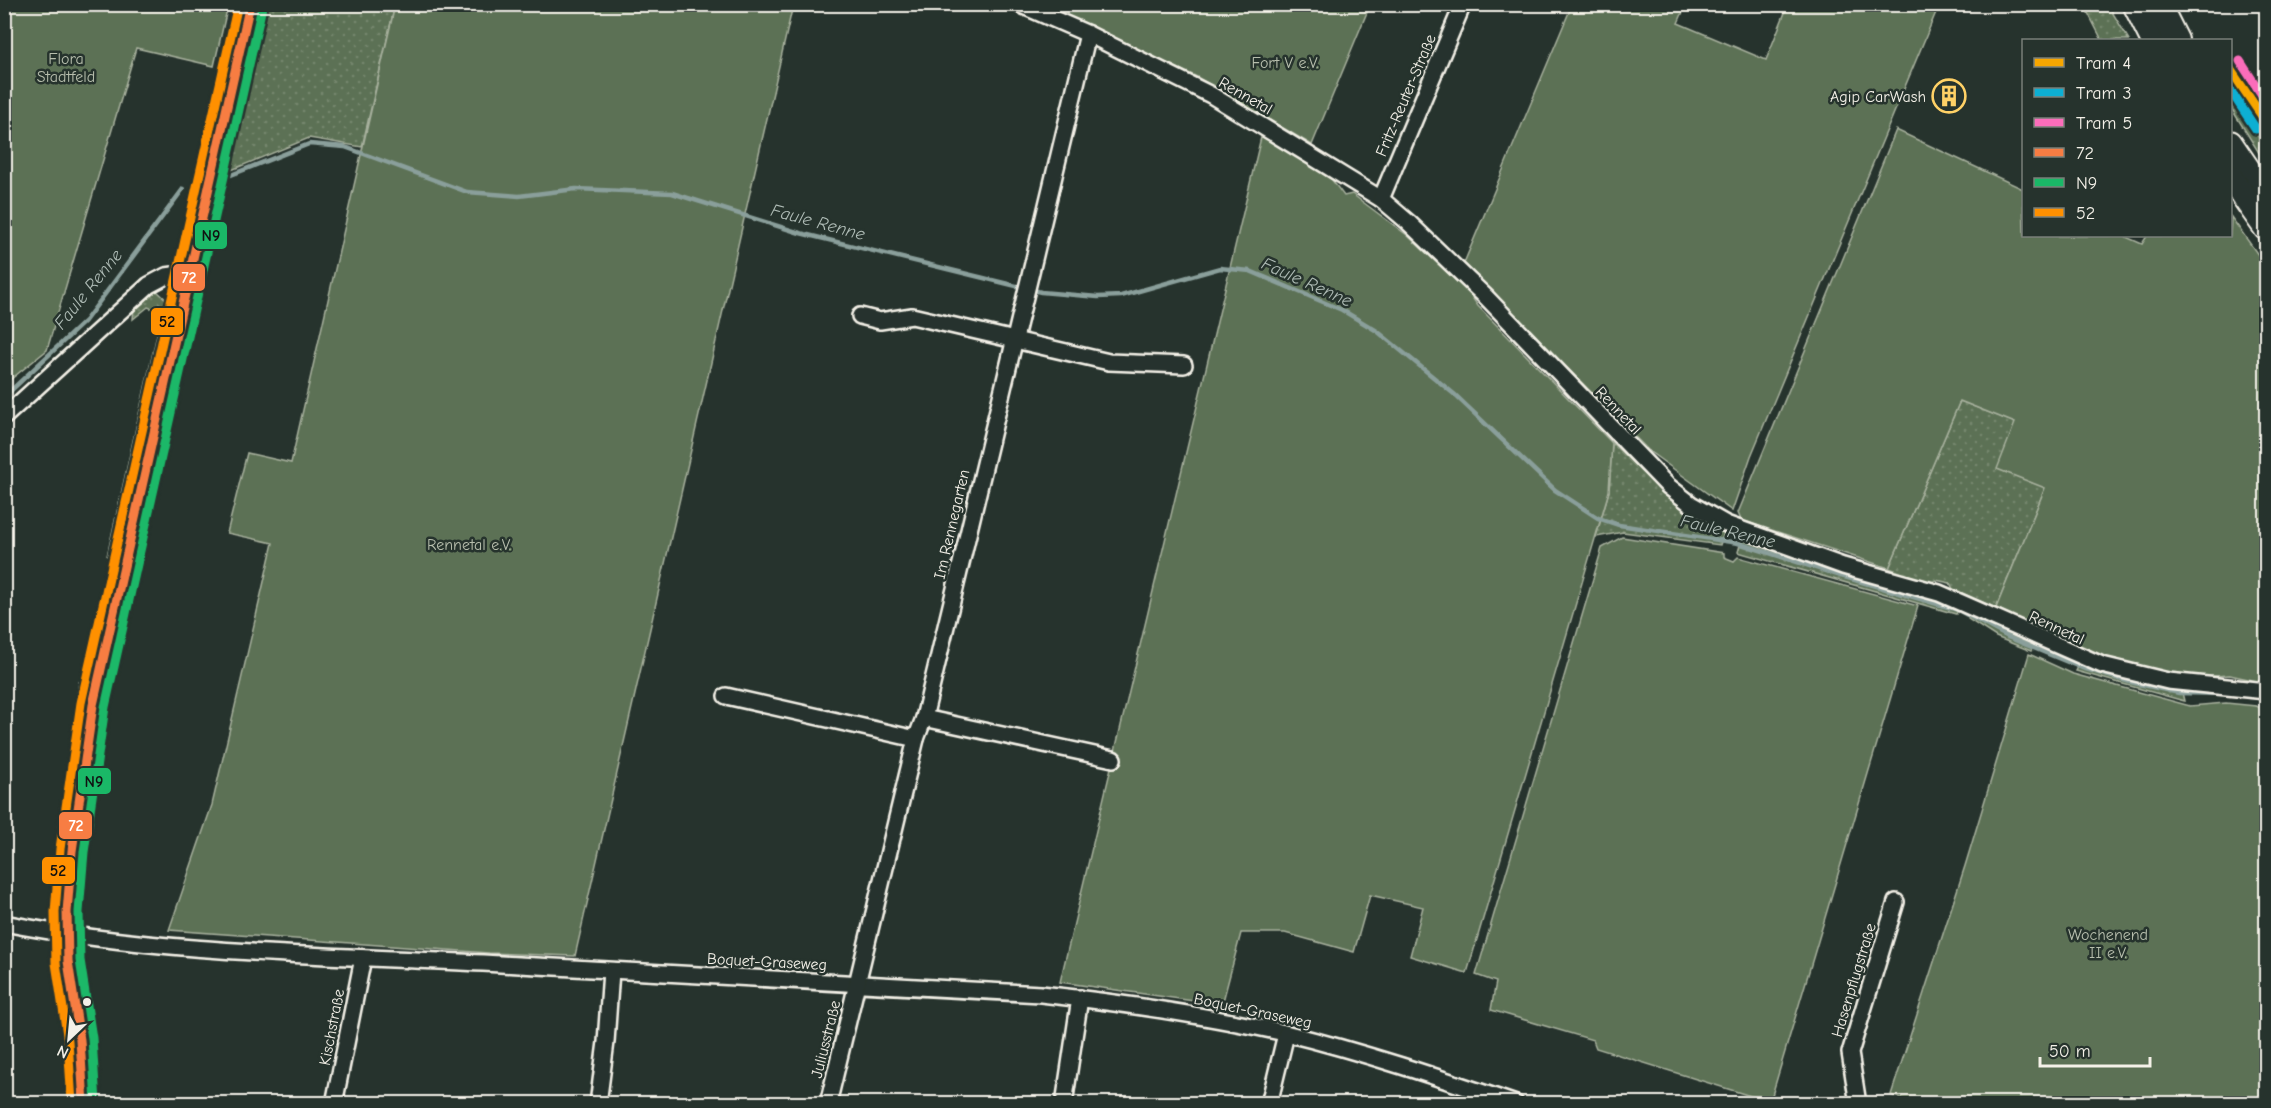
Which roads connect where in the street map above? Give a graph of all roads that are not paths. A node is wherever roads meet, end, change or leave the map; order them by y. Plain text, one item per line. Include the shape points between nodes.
1 (250, 4) edge
2 (1019, 4) edge
3 (1463, 4) edge
4 (2135, 4) edge
5 (2158, 4) edge
6 (1088, 34) junction
7 (2152, 39) edge
8 (2176, 39) edge
9 (2232, 146) edge
10 (2232, 180) edge
11 (2266, 196) edge
12 (1381, 199) junction
13 (2266, 228) edge
14 (188, 273) junction
15 (860, 316) dead end
16 (1013, 340) junction
17 (1184, 365) dead end
18 (4, 417) edge
19 (2266, 691) edge
20 (726, 696) dead end
21 (924, 718) junction
22 (916, 739) junction
23 (1113, 759) dead end
24 (1896, 902) dead end
25 (4, 923) edge
26 (67, 933) junction
27 (363, 958) junction
28 (611, 971) junction
29 (858, 984) junction
30 (1080, 998) junction
31 (1286, 1034) junction
32 (1508, 1102) edge
33 (84, 1104) edge
34 (334, 1104) edge
35 (598, 1104) edge
36 (828, 1104) edge
37 (1064, 1104) edge
38 (1269, 1104) edge
39 (1858, 1104) edge

1 - 14 street
2 - 6 street, Rennetal
3 - 12 street, Fritz-Reuter-Straße
4 - 7 main road
5 - 8 main road
6 - 12 street, Rennetal via 1211,95
6 - 16 street, Im Rennegarten
9 - 11 main road
10 - 13 main road
12 - 19 street, Rennetal via 1479,291 1668,486 1714,519 1844,567 1939,593 2079,657 2112,668 2193,684
14 - 18 street via 166,276 149,285
14 - 26 street via 93,705 72,851
15 - 16 street via 880,321 912,316
16 - 17 street via 1109,362
16 - 21 street, Im Rennegarten
20 - 22 street
21 - 22 street, Im Rennegarten
21 - 23 street
22 - 29 street, Im Rennegarten
24 - 39 street, Hasenpflugstraße via 1850,1053
25 - 26 street, Boquet-Graseweg
26 - 27 street, Boquet-Graseweg
26 - 33 street
27 - 28 street, Boquet-Graseweg
27 - 34 street, Kischstraße
28 - 29 street, Boquet-Graseweg
28 - 35 street
29 - 30 street, Boquet-Graseweg
29 - 36 street, Juliusstraße
30 - 31 street, Boquet-Graseweg
30 - 37 street
31 - 32 street, Boquet-Graseweg via 1373,1057
31 - 38 street

